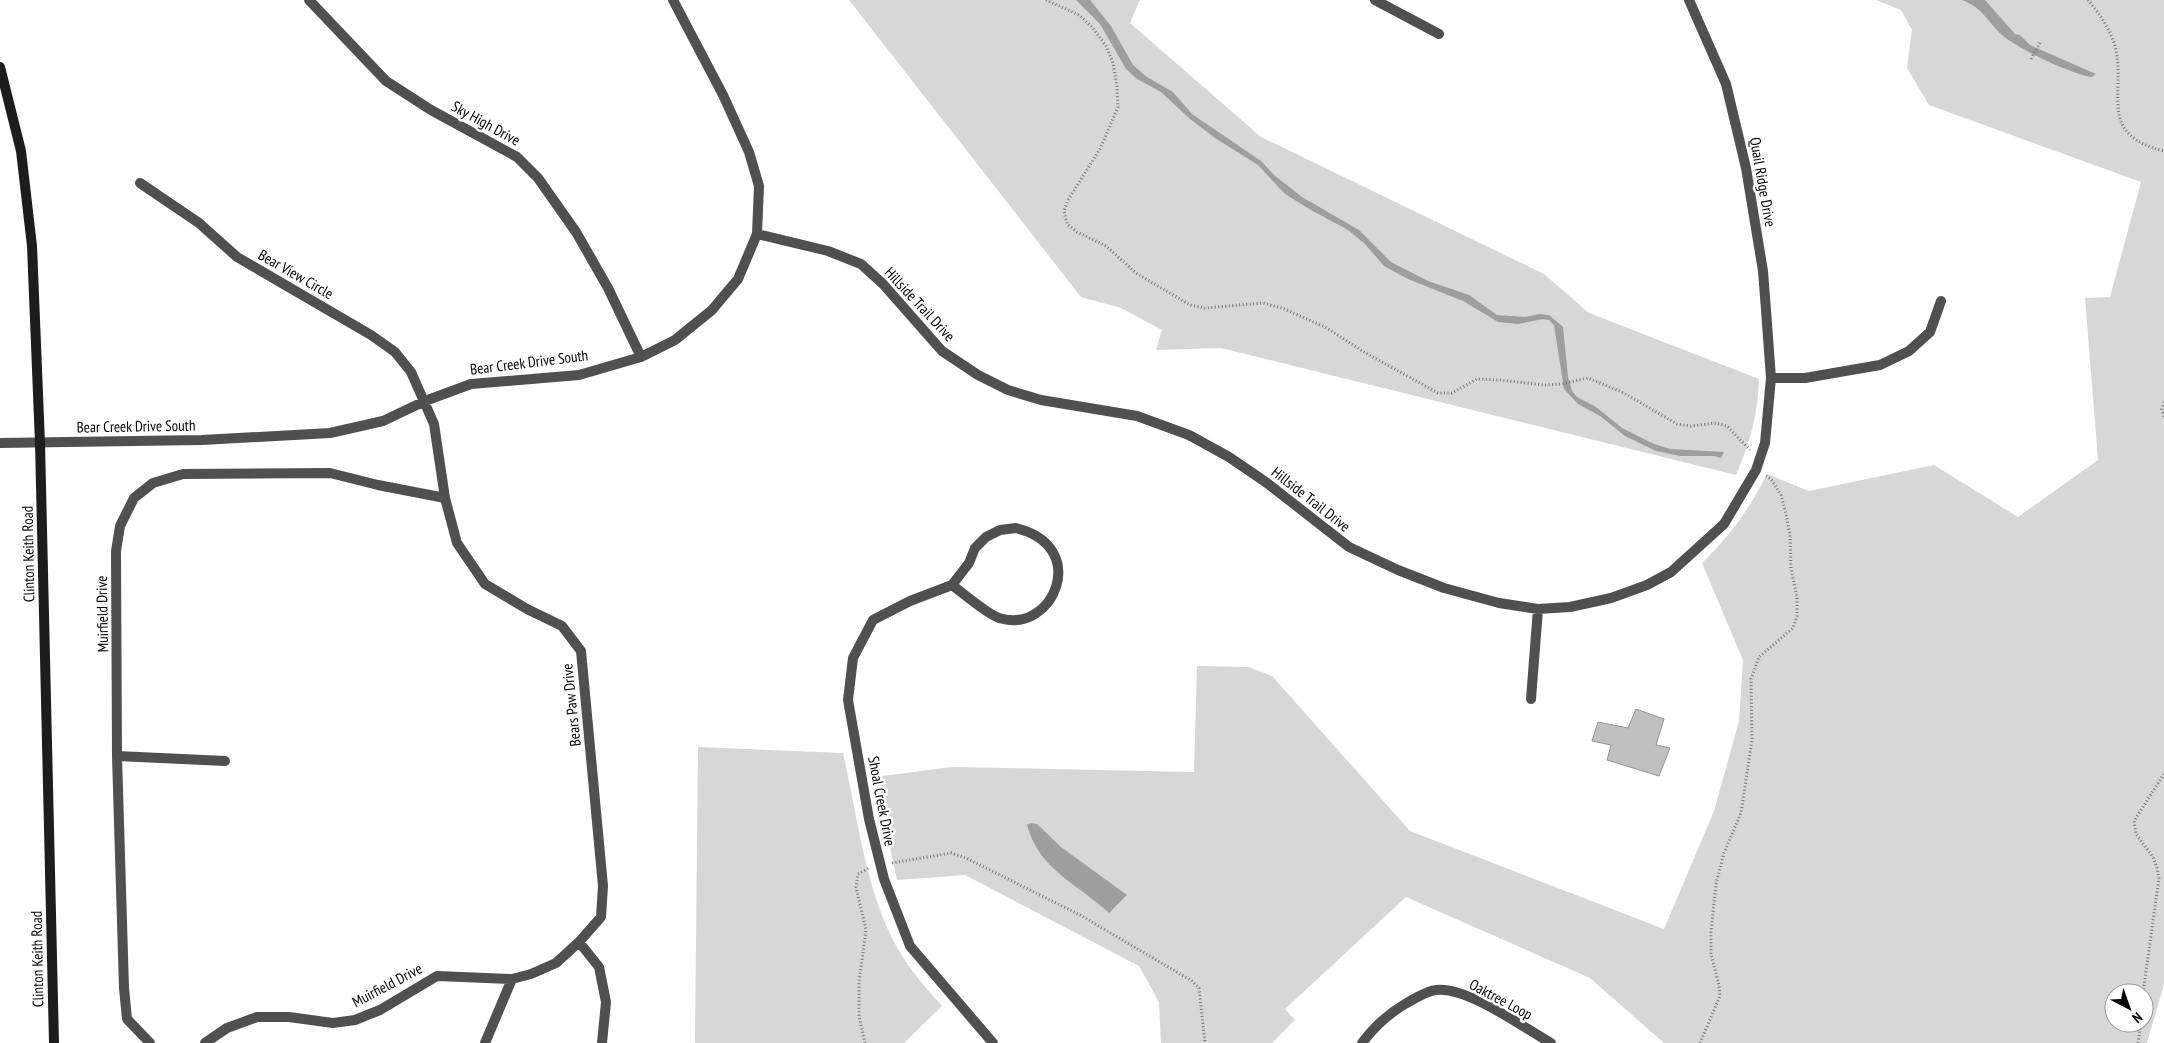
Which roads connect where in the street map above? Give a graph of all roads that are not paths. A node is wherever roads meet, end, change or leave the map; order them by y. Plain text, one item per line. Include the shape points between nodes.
1 (309, 0) edge
2 (673, 0) edge
3 (1375, 0) edge
4 (1689, 0) edge
5 (1438, 34) dead end
6 (0, 67) edge
7 (140, 183) dead end
8 (757, 234) junction
9 (1941, 300) dead end
10 (641, 356) junction
11 (1771, 378) junction
12 (425, 401) junction
13 (0, 443) edge
14 (40, 443) junction
15 (445, 498) junction
16 (952, 585) junction
17 (1538, 609) junction
18 (1531, 700) dead end
19 (117, 756) junction
20 (225, 761) dead end
21 (579, 942) junction
22 (512, 979) junction
23 (54, 1043) edge
24 (150, 1043) edge
25 (205, 1043) edge
26 (485, 1043) edge
27 (602, 1043) edge
28 (993, 1043) edge
29 (1362, 1043) edge
30 (1551, 1043) edge

1 - 10 street, Sky High Drive via 386,81 431,110 517,157 538,178 576,232
2 - 8 street, Bear Creek Drive South via 749,152 759,186
3 - 5 street
4 - 11 street, Quail Ridge Drive via 1726,84 1737,124 1763,271
6 - 14 main road, Clinton Keith Road via 21,151 32,246
7 - 12 street, Bear View Circle via 199,223 237,257 396,352 411,372
8 - 10 street, Bear Creek Drive South via 738,279 712,310 675,340
8 - 17 street, Hillside Trail Drive via 828,250 860,264 942,351 978,376 1041,400 1137,416 1188,435 1267,483 1349,546 1444,588 1499,603
9 - 11 street via 1930,332 1909,351 1880,365 1805,378
10 - 12 street, Bear Creek Drive South via 579,374 471,384
11 - 17 street, Hillside Trail Drive via 1765,443 1758,464 1724,524 1671,572 1647,585 1570,607
12 - 14 street, Bear Creek Drive South via 384,421 330,432 202,440
12 - 15 street, Bears Paw Drive via 434,424
13 - 14 street, Bear Creek Drive South
14 - 23 main road, Clinton Keith Road
15 - 19 street, Muirfield Drive via 378,486 330,473 183,474 153,483 134,498 120,526 116,551
15 - 21 street, Bears Paw Drive via 457,543 485,584 562,626 581,651 603,886 601,916
16 - 16 street via 988,612 1013,620 1040,611 1051,599 1058,585 1059,569 1050,547 1032,532 1016,528 1000,530 975,548 969,563
16 - 28 street, Shoal Creek Drive via 873,620 853,658 848,700 880,865 910,946
17 - 18 street
19 - 20 street
19 - 24 street, Muirfield Drive via 127,1020
21 - 22 street, Muirfield Drive via 556,962
21 - 27 street via 599,967 606,1002
22 - 25 street, Muirfield Drive via 437,976 380,1010 355,1020 333,1023 289,1017 257,1017 227,1028
22 - 26 street
29 - 30 street, Oaktree Loop via 1391,1012 1436,990 1462,993

